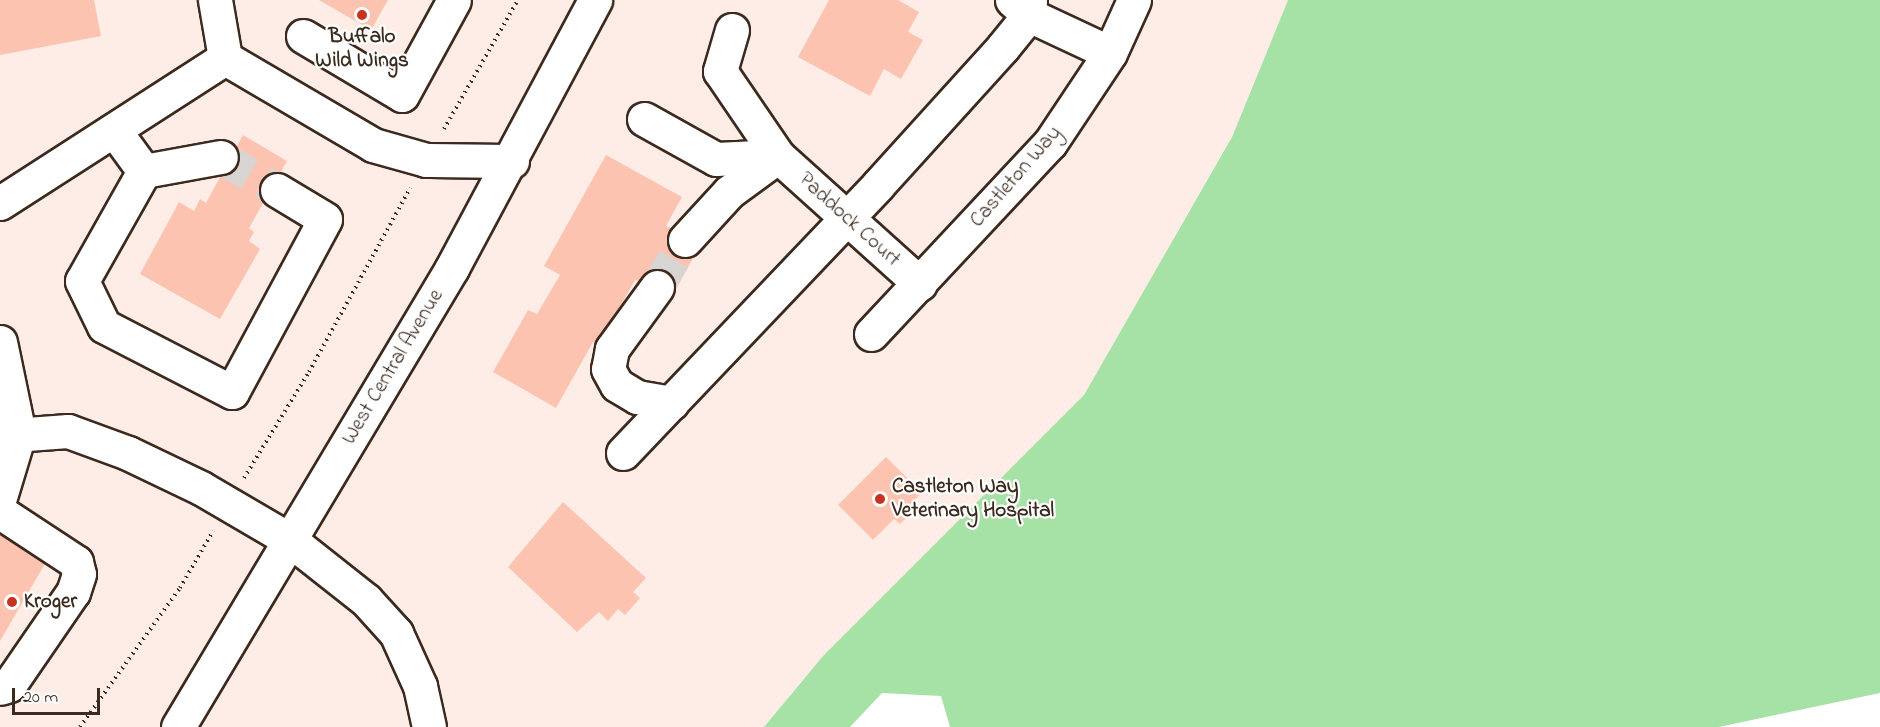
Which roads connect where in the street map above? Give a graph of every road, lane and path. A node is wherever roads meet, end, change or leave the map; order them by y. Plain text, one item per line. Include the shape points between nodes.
1 (215, 0) edge
2 (454, 0) edge
3 (518, 0) edge
4 (595, 0) edge
5 (1134, 0) edge
6 (1023, 5) edge
7 (732, 30) dead end
8 (303, 36) dead end
9 (1110, 53) junction
10 (225, 58) junction
11 (644, 119) dead end
12 (114, 130) junction
13 (778, 156) junction
14 (220, 157) tunnel mouth
15 (426, 160) junction
16 (512, 161) junction
17 (144, 171) junction
18 (277, 190) tunnel mouth
19 (0, 203) edge
20 (845, 216) junction
21 (685, 240) tunnel mouth
22 (920, 284) junction
23 (657, 287) tunnel mouth
24 (871, 334) dead end
25 (0, 342) edge
26 (671, 402) junction
27 (9, 435) edge
28 (623, 453) dead end
29 (0, 497) edge
30 (229, 504) junction
31 (0, 512) edge
32 (290, 540) junction
33 (0, 688) edge
34 (80, 727) edge
35 (178, 727) edge
36 (429, 727) edge

1 - 10 street
2 - 8 street via 402,95
3 - 15 path
4 - 16 street, West Central Avenue
5 - 9 street, Castleton Way
6 - 9 street
6 - 20 street via 878,185
7 - 13 street, Paddock Court via 720,71
9 - 22 street, Castleton Way via 1050,143
10 - 12 street
10 - 15 street via 373,145
11 - 13 street via 716,159
12 - 17 street
12 - 19 street
13 - 20 street, Paddock Court
13 - 21 street via 729,192
14 - 17 street
15 - 16 street
15 - 30 path via 309,372
16 - 32 street, West Central Avenue
17 - 18 street via 82,281 104,326 232,392 325,219
20 - 22 street, Paddock Court
20 - 26 street
22 - 24 street, Castleton Way
23 - 26 street via 612,349 608,369 617,385 637,397
25 - 27 street
26 - 28 street
27 - 29 street
27 - 30 street via 68,431 128,453
30 - 32 street
30 - 34 path via 180,588
31 - 33 street via 76,562 79,574 73,592 9,685
32 - 35 street, West Central Avenue
32 - 36 street via 366,600 396,633 420,686

